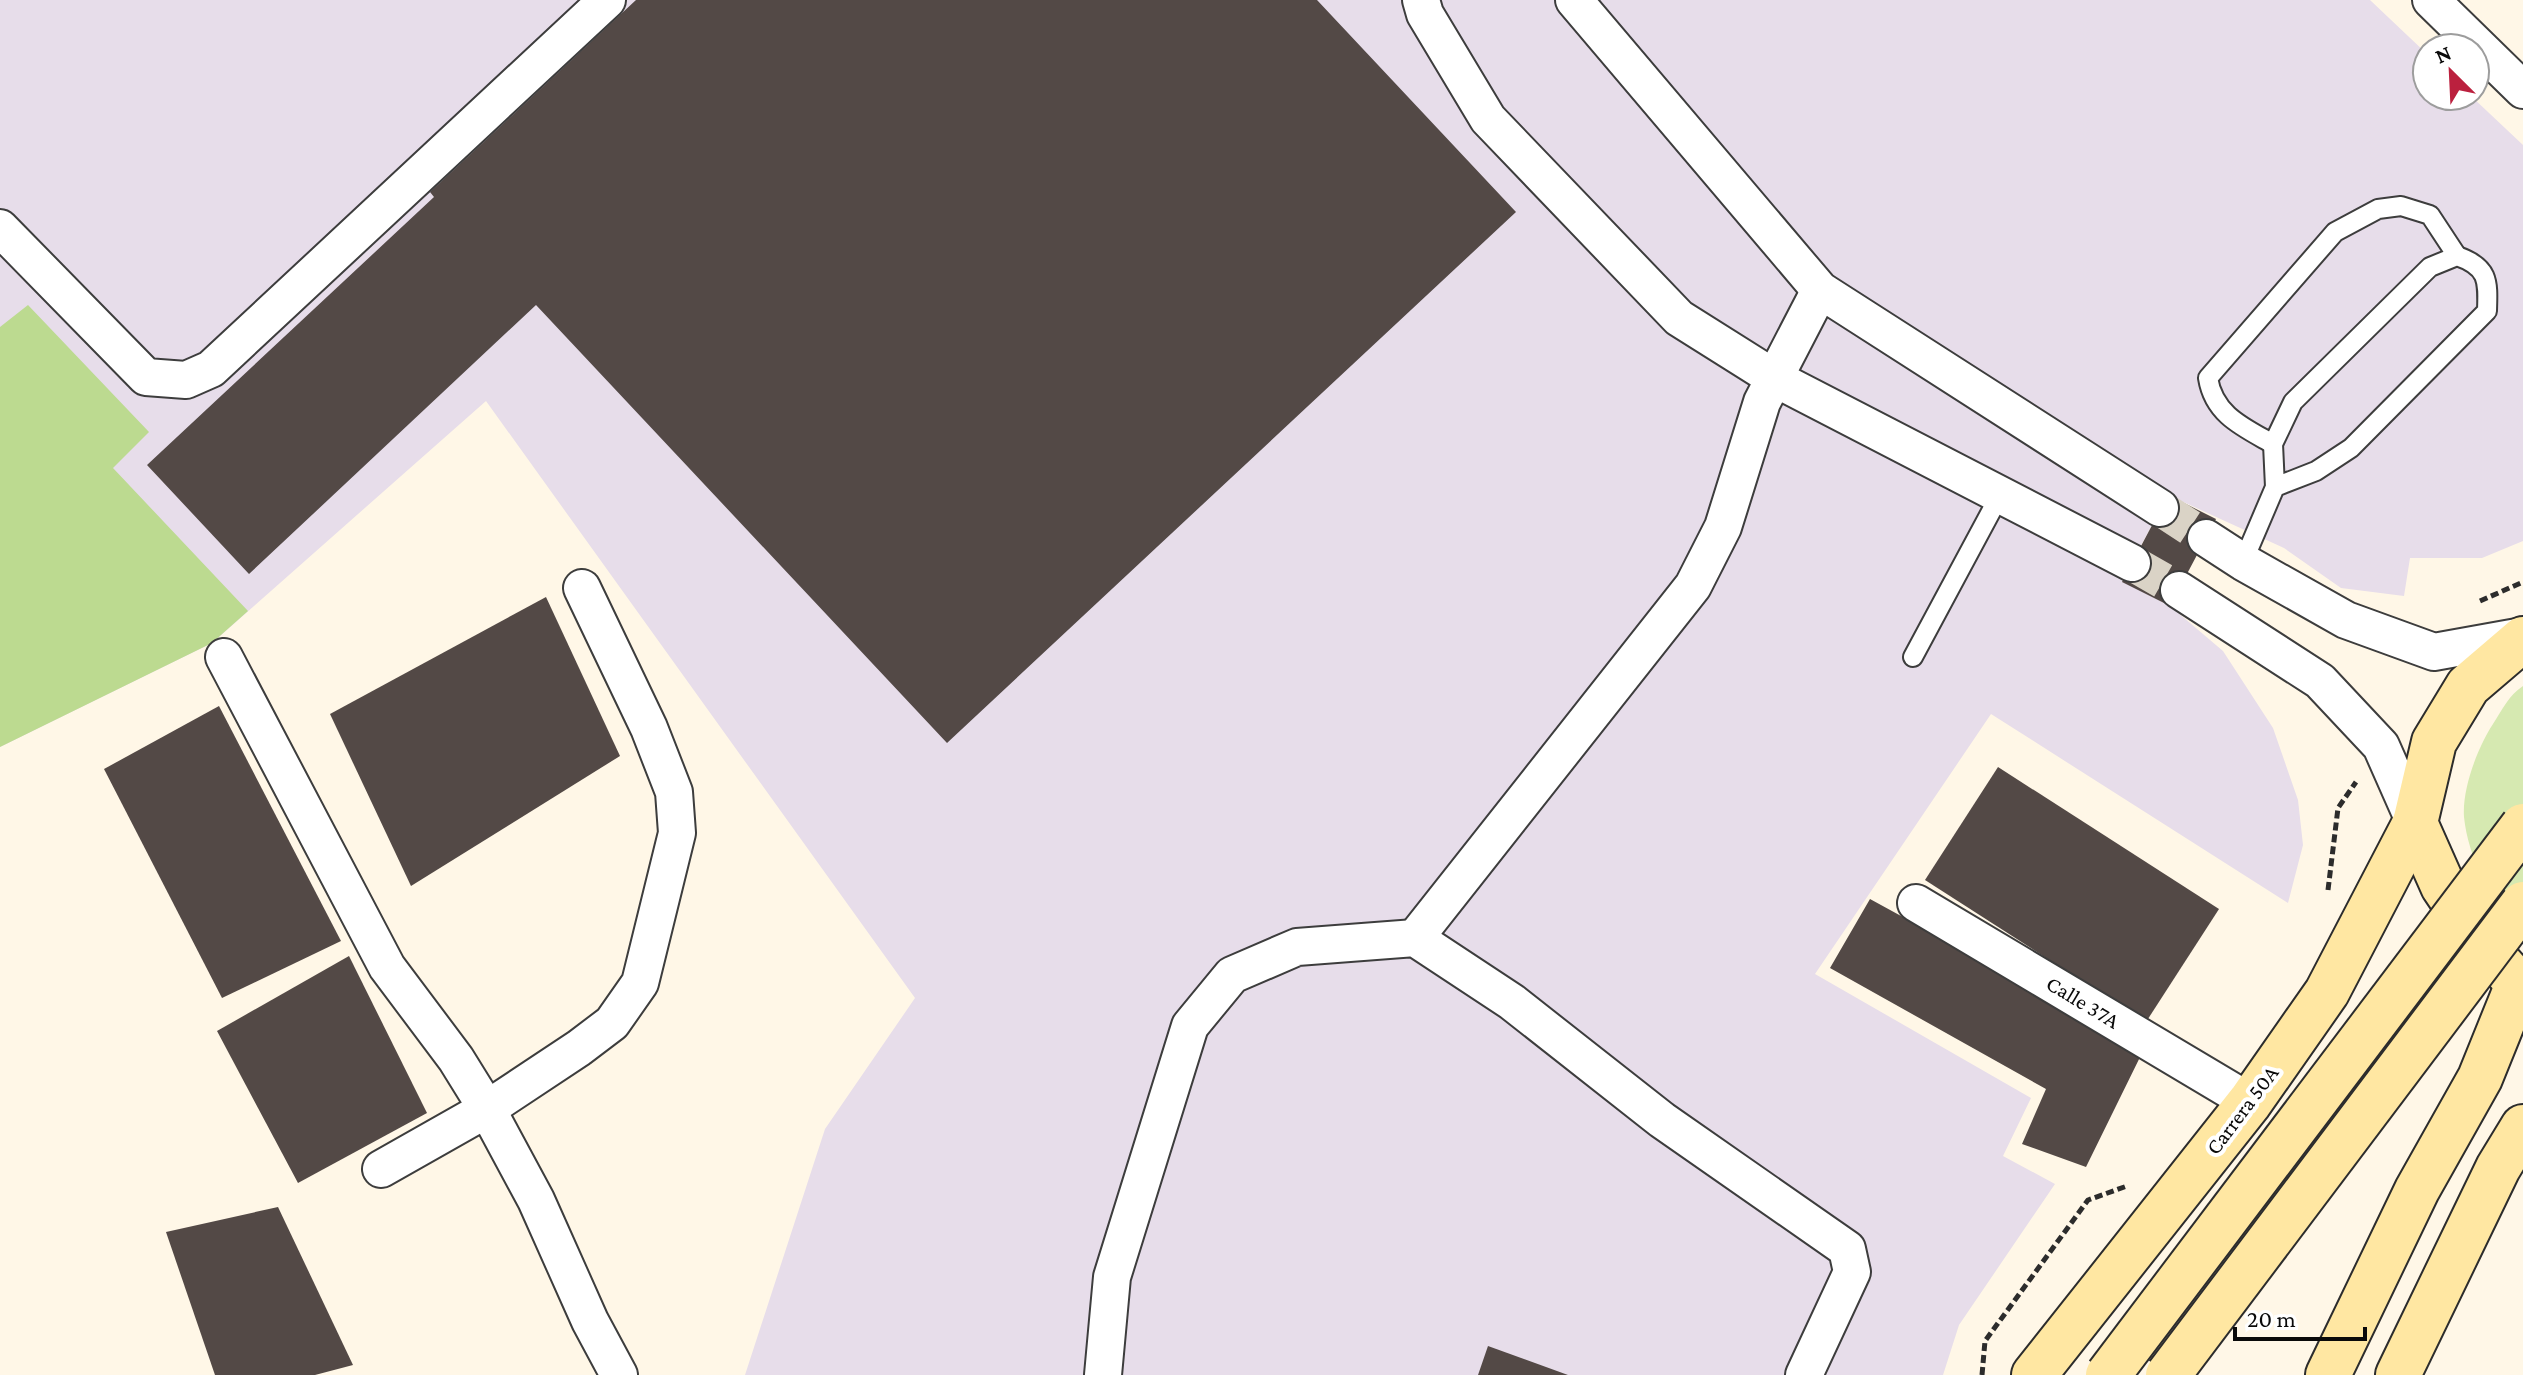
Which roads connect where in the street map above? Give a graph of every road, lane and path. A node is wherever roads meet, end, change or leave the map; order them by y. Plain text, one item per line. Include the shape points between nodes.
1 (607, 0) edge
2 (1421, 0) edge
3 (1574, 0) edge
4 (2431, 0) edge
5 (2523, 90) edge
6 (0, 228) edge
7 (2457, 256) junction
8 (1820, 290) junction
9 (1776, 379) junction
10 (2273, 444) junction
11 (2275, 487) junction
12 (2001, 493) junction
13 (2160, 508) tunnel mouth
14 (2206, 538) tunnel mouth
15 (2243, 562) junction
16 (2132, 563) tunnel mouth
17 (2523, 582) edge
18 (582, 588) dead end
19 (2179, 590) tunnel mouth
20 (2211, 608) junction
21 (2523, 638) edge
22 (2434, 652) junction
23 (224, 657) dead end
24 (1913, 657) dead end
25 (2381, 746) junction
26 (2415, 823) junction
27 (2523, 826) edge
28 (2327, 899) dead end
29 (1916, 903) dead end
30 (2523, 904) edge
31 (1415, 938) junction
32 (2520, 985) edge
33 (2250, 1102) junction
34 (487, 1109) junction
35 (2523, 1127) edge
36 (381, 1169) dead end
37 (2139, 1182) dead end
38 (619, 1375) edge
39 (1103, 1375) edge
40 (1804, 1375) edge
41 (1982, 1375) edge
42 (2034, 1375) edge
43 (2108, 1375) edge
44 (2168, 1375) edge
45 (2328, 1375) edge
46 (2398, 1375) edge

1 - 6 street via 211,369 186,380 146,377
2 - 9 street via 1488,119 1679,318
3 - 8 street
4 - 5 street
7 - 10 lane via 2430,267 2293,402
7 - 10 lane via 2430,215 2401,206 2378,209 2335,232 2208,378 2211,396 2229,419
7 - 11 lane via 2474,262 2488,281 2487,311 2351,448 2316,471
8 - 9 street
8 - 13 street
9 - 12 street
9 - 31 street via 1762,402 1723,527 1693,586
10 - 11 lane
11 - 15 lane
12 - 16 street
12 - 24 lane
14 - 15 street
15 - 20 street via 2231,563 2212,576 2207,598
15 - 22 street via 2346,620
17 - 22 path via 2472,604
18 - 34 street via 674,792 677,833 640,983 612,1023
19 - 20 street
20 - 25 street via 2320,681
21 - 22 street
21 - 26 main road, Carrera 50A via 2468,686 2434,742
23 - 34 street via 387,967
25 - 26 street
25 - 28 path via 2338,808
26 - 32 main road via 2443,886 2482,944
26 - 33 main road, Carrera 50A via 2327,992
27 - 43 main road, bridge
29 - 33 street, Calle 37A
30 - 44 main road, bridge
31 - 39 street via 1297,947 1232,975 1190,1026 1112,1277
31 - 40 street via 1512,1002 1662,1120 1847,1249 1852,1272
32 - 45 main road via 2480,1078 2417,1190
33 - 42 main road, Carrera 50A
34 - 36 street
34 - 38 street
35 - 46 main road
37 - 41 path via 2088,1200 1985,1341

